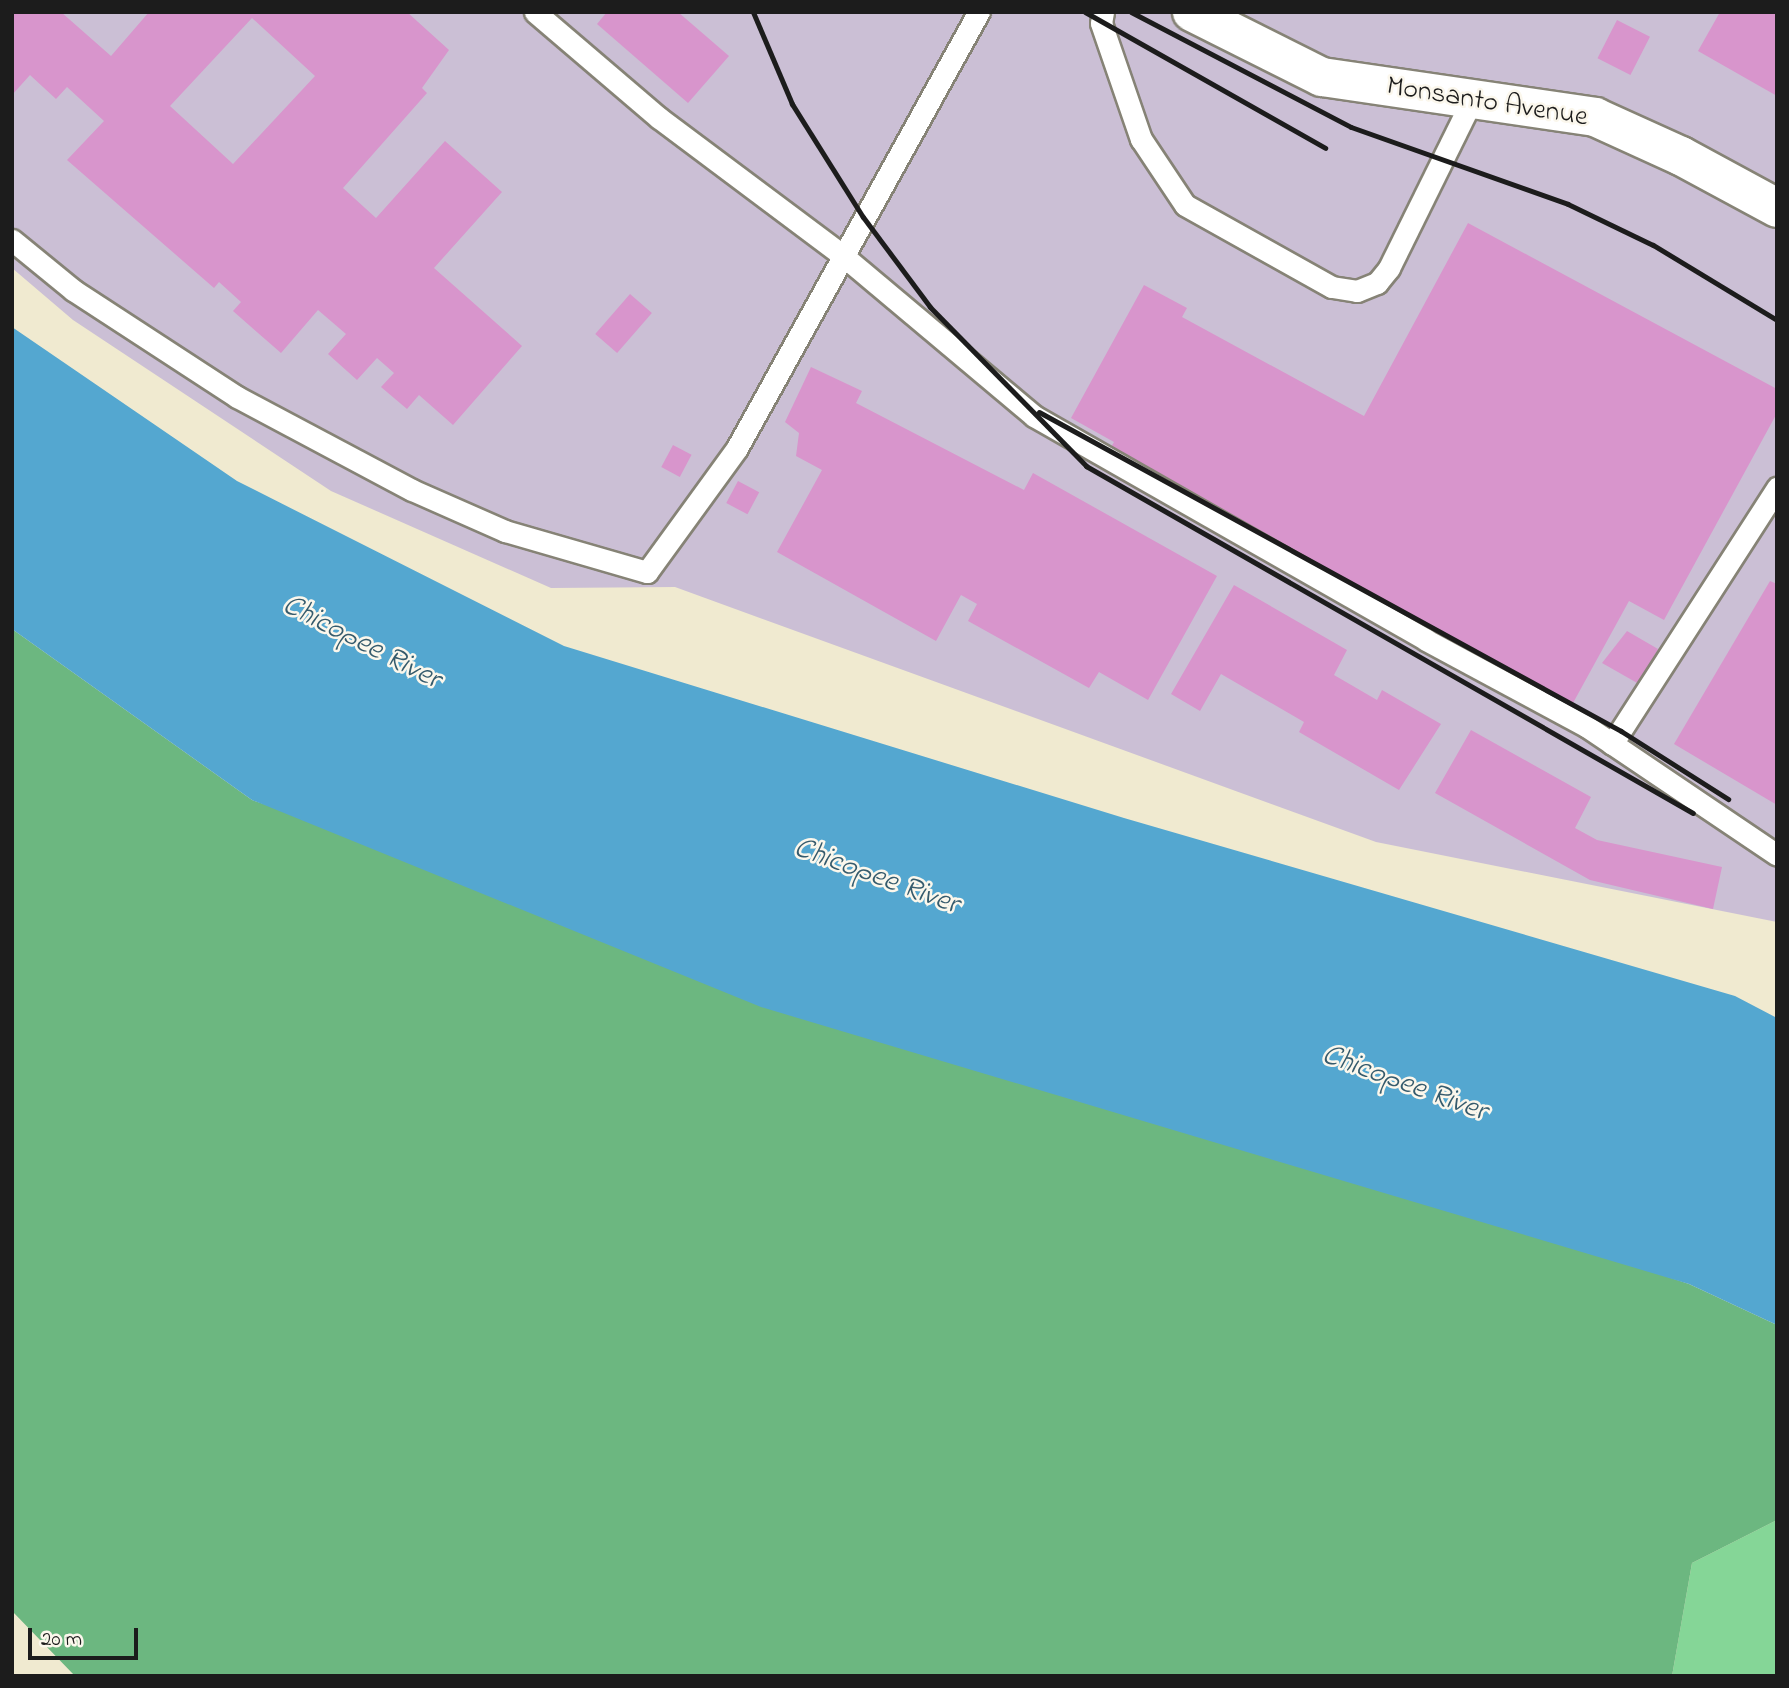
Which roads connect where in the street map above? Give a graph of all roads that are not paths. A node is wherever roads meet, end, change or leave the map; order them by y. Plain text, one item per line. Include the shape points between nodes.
1 (535, 12) edge
2 (979, 12) edge
3 (1103, 12) edge
4 (1192, 12) edge
5 (1472, 100) junction
6 (1777, 208) edge
7 (12, 240) edge
8 (841, 254) junction
9 (1777, 488) edge
10 (1612, 744) junction
11 (1777, 855) edge

1 - 8 lane via 659,118
2 - 8 lane
3 - 5 lane via 1101,23 1141,139 1185,205 1332,287 1357,291 1377,283 1389,268
4 - 5 street, Monsanto Avenue via 1322,77
5 - 6 street, Monsanto Avenue via 1595,117 1681,156
7 - 8 lane via 73,290 237,397 412,490 505,531 647,572 737,448
8 - 10 lane via 1034,416
9 - 10 lane
10 - 11 lane

